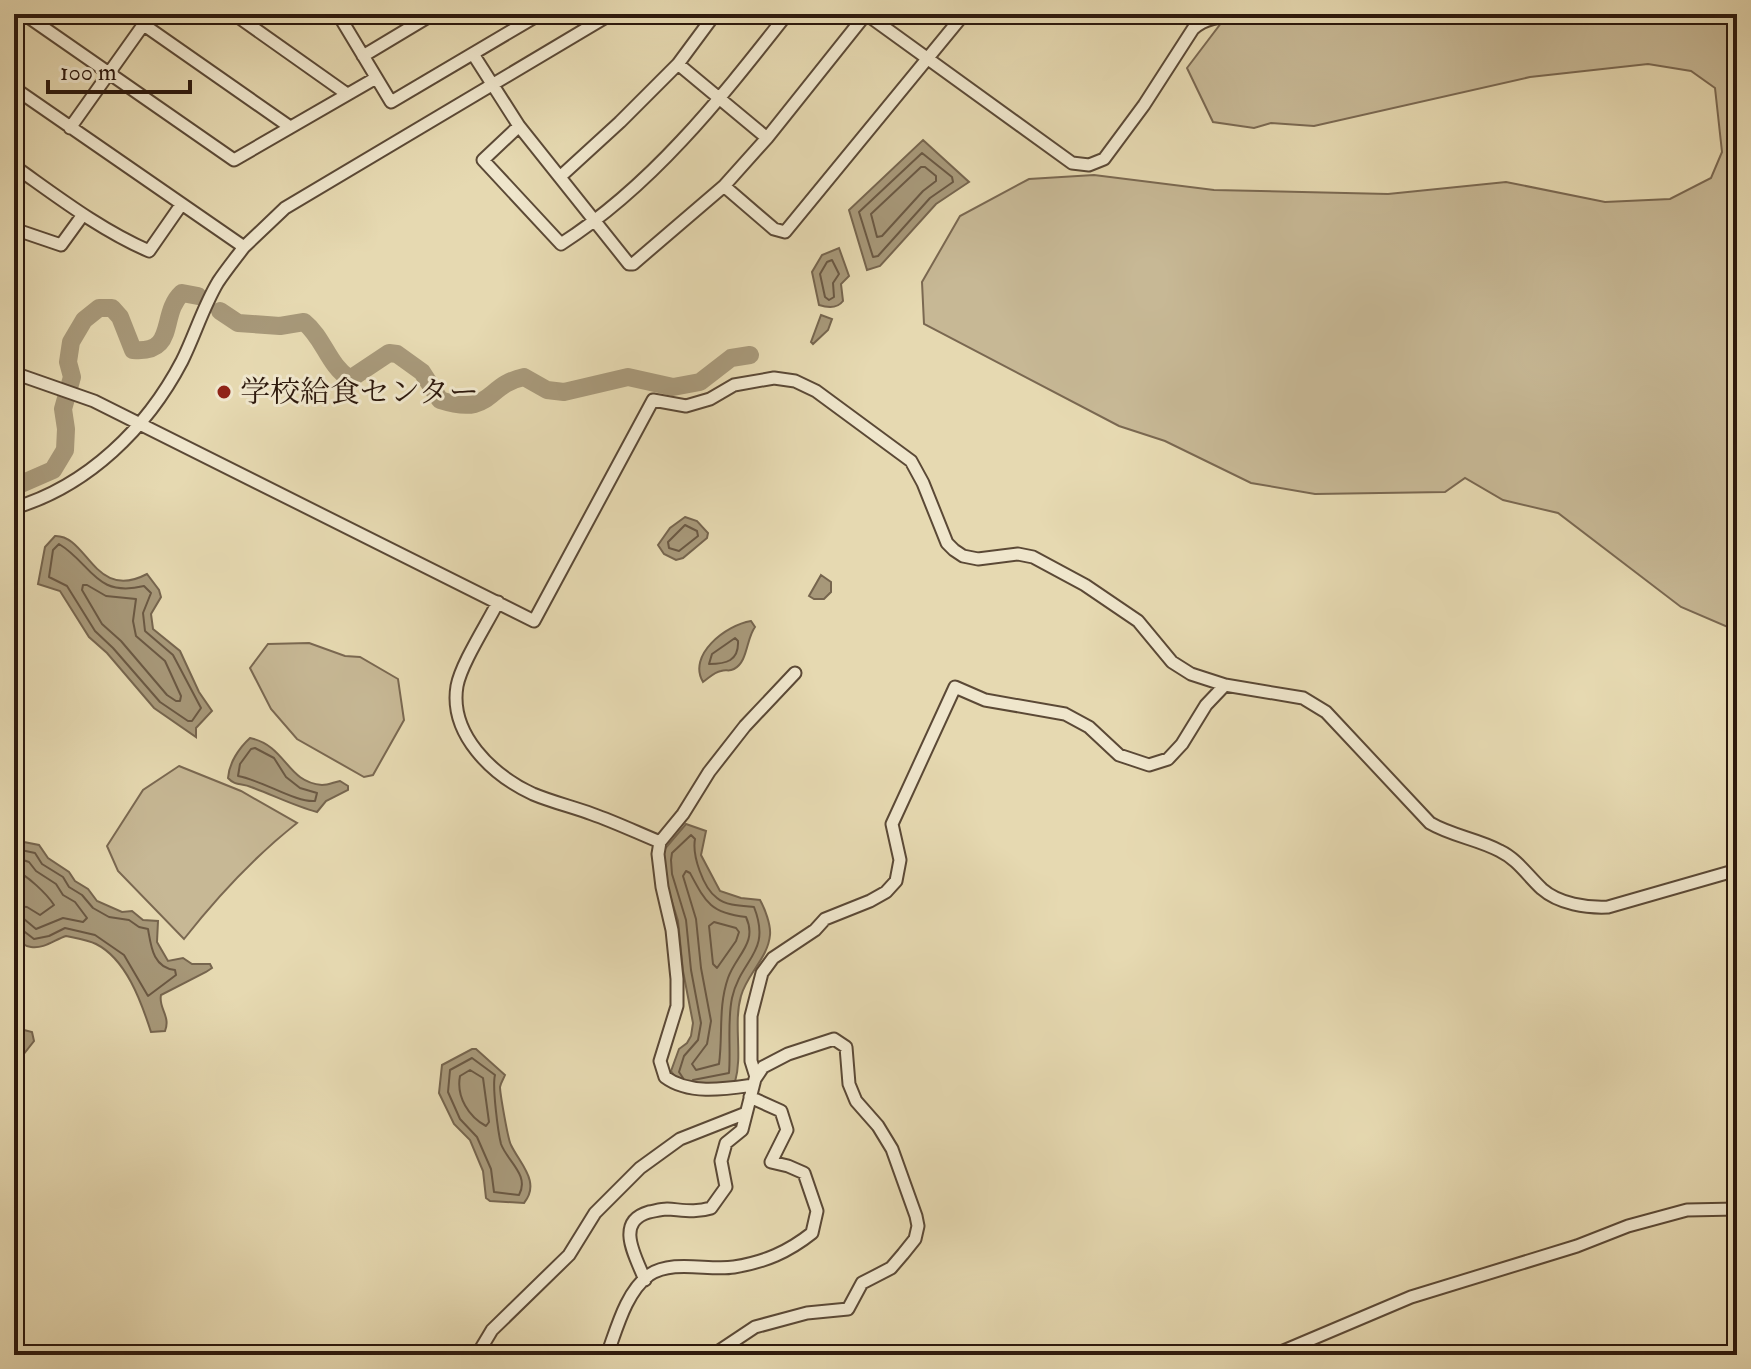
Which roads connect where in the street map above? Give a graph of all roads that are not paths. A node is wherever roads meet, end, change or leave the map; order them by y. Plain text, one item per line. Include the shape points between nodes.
1 (24, 14) edge
2 (151, 14) edge
3 (234, 14) edge
4 (338, 14) edge
5 (433, 14) edge
6 (540, 14) edge
7 (611, 14) edge
8 (715, 14) edge
9 (787, 14) edge
10 (866, 14) edge
11 (964, 14) edge
12 (1256, 14) edge
13 (144, 25) junction
14 (473, 54) junction
15 (363, 56) junction
16 (926, 58) junction
17 (678, 64) junction
18 (109, 74) junction
19 (376, 78) junction
20 (491, 86) junction
21 (14, 88) edge
22 (347, 94) junction
23 (720, 99) junction
24 (519, 126) junction
25 (290, 127) junction
26 (70, 128) junction
27 (767, 138) junction
28 (14, 166) edge
29 (561, 176) junction
30 (724, 186) junction
31 (181, 205) junction
32 (82, 216) junction
33 (594, 222) junction
34 (14, 229) edge
35 (244, 247) junction
36 (14, 373) edge
37 (138, 425) junction
38 (14, 508) edge
39 (498, 602) junction
40 (795, 673) dead end
41 (1225, 685) junction
42 (660, 842) junction
43 (1737, 870) edge
44 (753, 1086) junction
45 (746, 1113) junction
46 (1737, 1209) edge
47 (645, 1280) junction
48 (477, 1355) edge
49 (607, 1355) edge
50 (713, 1355) edge
51 (1274, 1355) edge

1 - 18 street
2 - 13 street
3 - 22 street
4 - 15 street
5 - 15 street
6 - 14 street
7 - 20 street
8 - 17 street
9 - 23 street
10 - 16 street
10 - 27 street
11 - 16 street
12 - 16 street via 1200,22 1104,159 1089,165 1072,163
13 - 18 street
13 - 25 street
14 - 19 street via 391,102
14 - 20 street
15 - 19 street
16 - 30 street via 785,232 774,229
17 - 23 street
17 - 29 street
18 - 25 street via 234,160
18 - 26 street
19 - 22 street
20 - 24 street
20 - 35 street via 285,208
21 - 26 street
22 - 25 street
23 - 27 street
23 - 33 street via 659,165
24 - 29 street
24 - 33 street via 483,160 561,244
26 - 31 street
27 - 30 street
28 - 32 street
29 - 33 street
30 - 33 street via 633,264
31 - 32 street via 149,251
31 - 35 street
32 - 34 street via 61,245
35 - 37 street via 217,283 181,362
36 - 37 street via 94,401
37 - 38 street via 94,467
37 - 39 street
39 - 41 street via 534,621 653,400 686,406 734,385 774,378 816,391 911,461 947,543 963,556 1033,557 1138,621 1172,662
39 - 42 street via 458,682 455,703 472,747 534,794
40 - 42 street via 727,749
41 - 43 street via 1292,694 1326,712 1430,823 1504,853 1545,892 1564,901 1608,907
41 - 44 street via 1168,759 1149,765 1119,755 1089,727 1065,714 985,700 955,687 892,824 900,860 896,881 870,901 825,919 773,958 762,973 751,1016
42 - 44 street via 677,979 677,1006 660,1061 665,1077 709,1089
44 - 45 street
44 - 47 street via 781,1111 787,1130 771,1162 804,1173 817,1211 812,1233 775,1257 732,1267 662,1270
44 - 50 street via 763,1067 788,1054 834,1039 846,1047 849,1084 892,1149 918,1226 903,1254 891,1268 862,1283 848,1309 755,1327
45 - 47 street via 742,1130 726,1143 721,1161 726,1187 711,1208 662,1209 632,1220 628,1234
45 - 48 street via 680,1139 640,1168 595,1213 569,1255 492,1330
46 - 51 street via 1687,1210 1628,1226 1411,1297
47 - 49 street via 624,1309

